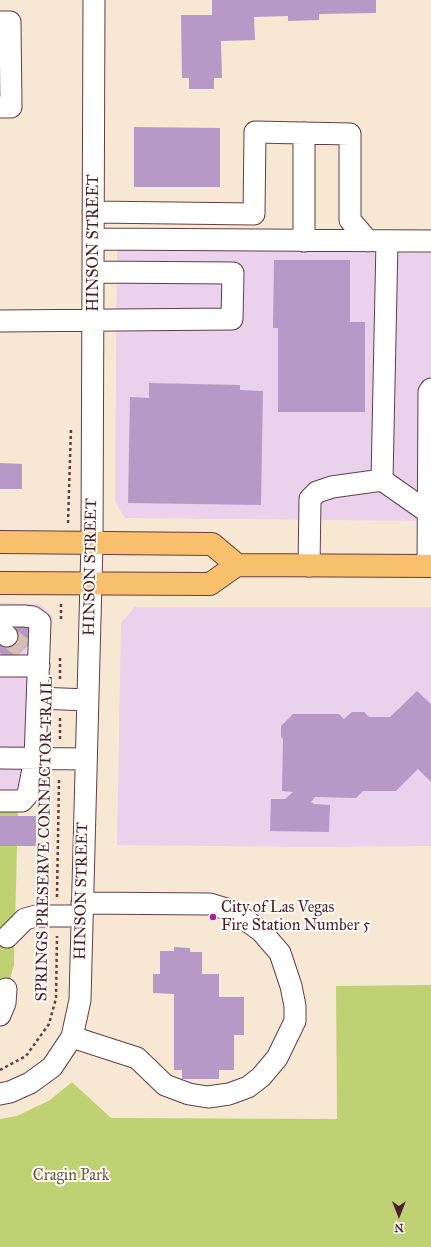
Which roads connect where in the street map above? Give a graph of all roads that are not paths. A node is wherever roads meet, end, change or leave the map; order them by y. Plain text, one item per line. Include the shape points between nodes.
1 (94, 0) edge
2 (0, 22) edge
3 (0, 108) edge
4 (304, 133) junction
5 (94, 212) junction
6 (94, 239) junction
7 (304, 241) junction
8 (377, 242) junction
9 (431, 242) edge
10 (94, 272) junction
11 (94, 319) junction
12 (0, 321) edge
13 (431, 389) edge
14 (382, 480) junction
15 (429, 513) junction
16 (0, 542) edge
17 (92, 543) junction
18 (237, 565) junction
19 (308, 566) junction
20 (430, 566) edge
21 (0, 583) edge
22 (91, 584) junction
23 (0, 616) edge
24 (34, 656) junction
25 (0, 666) edge
26 (38, 698) junction
27 (88, 700) junction
28 (0, 758) edge
29 (35, 759) junction
30 (85, 759) junction
31 (0, 801) edge
32 (82, 910) junction
33 (7, 937) dead end
34 (6, 989) dead end
35 (0, 1015) edge
36 (72, 1037) junction
37 (0, 1094) edge

1 - 5 street, HINSON STREET
2 - 3 street via 10,22 11,107
4 - 5 street via 255,132 254,214
4 - 7 street
4 - 8 street via 350,134 350,220
5 - 6 street, HINSON STREET
6 - 7 street
6 - 10 street, HINSON STREET
7 - 8 street
8 - 9 street
8 - 14 street
10 - 11 street, HINSON STREET
10 - 11 street via 233,273 232,319
11 - 12 street
11 - 17 street, HINSON STREET
13 - 15 street
14 - 15 street
14 - 19 street via 332,487 317,492 310,499
15 - 20 street
16 - 17 main road
17 - 18 main road via 212,544
17 - 22 street, HINSON STREET
18 - 19 main road
18 - 22 main road via 210,584
19 - 20 main road
21 - 22 main road
22 - 27 street, HINSON STREET
23 - 24 street via 28,617 40,622
24 - 25 street
24 - 26 street
26 - 27 street
26 - 29 street
27 - 30 street, HINSON STREET
28 - 29 street
29 - 30 street
29 - 31 street via 28,794 22,801
30 - 32 street, HINSON STREET
32 - 33 street via 57,916 25,919
32 - 36 street, HINSON STREET via 80,1000
32 - 36 street via 210,904 233,911 261,931 280,953 291,986 295,1021 277,1058 262,1077 248,1087 229,1094 208,1097 189,1094 165,1085 137,1058
34 - 35 street via 5,1003
36 - 37 street, HINSON STREET via 52,1067 30,1083

